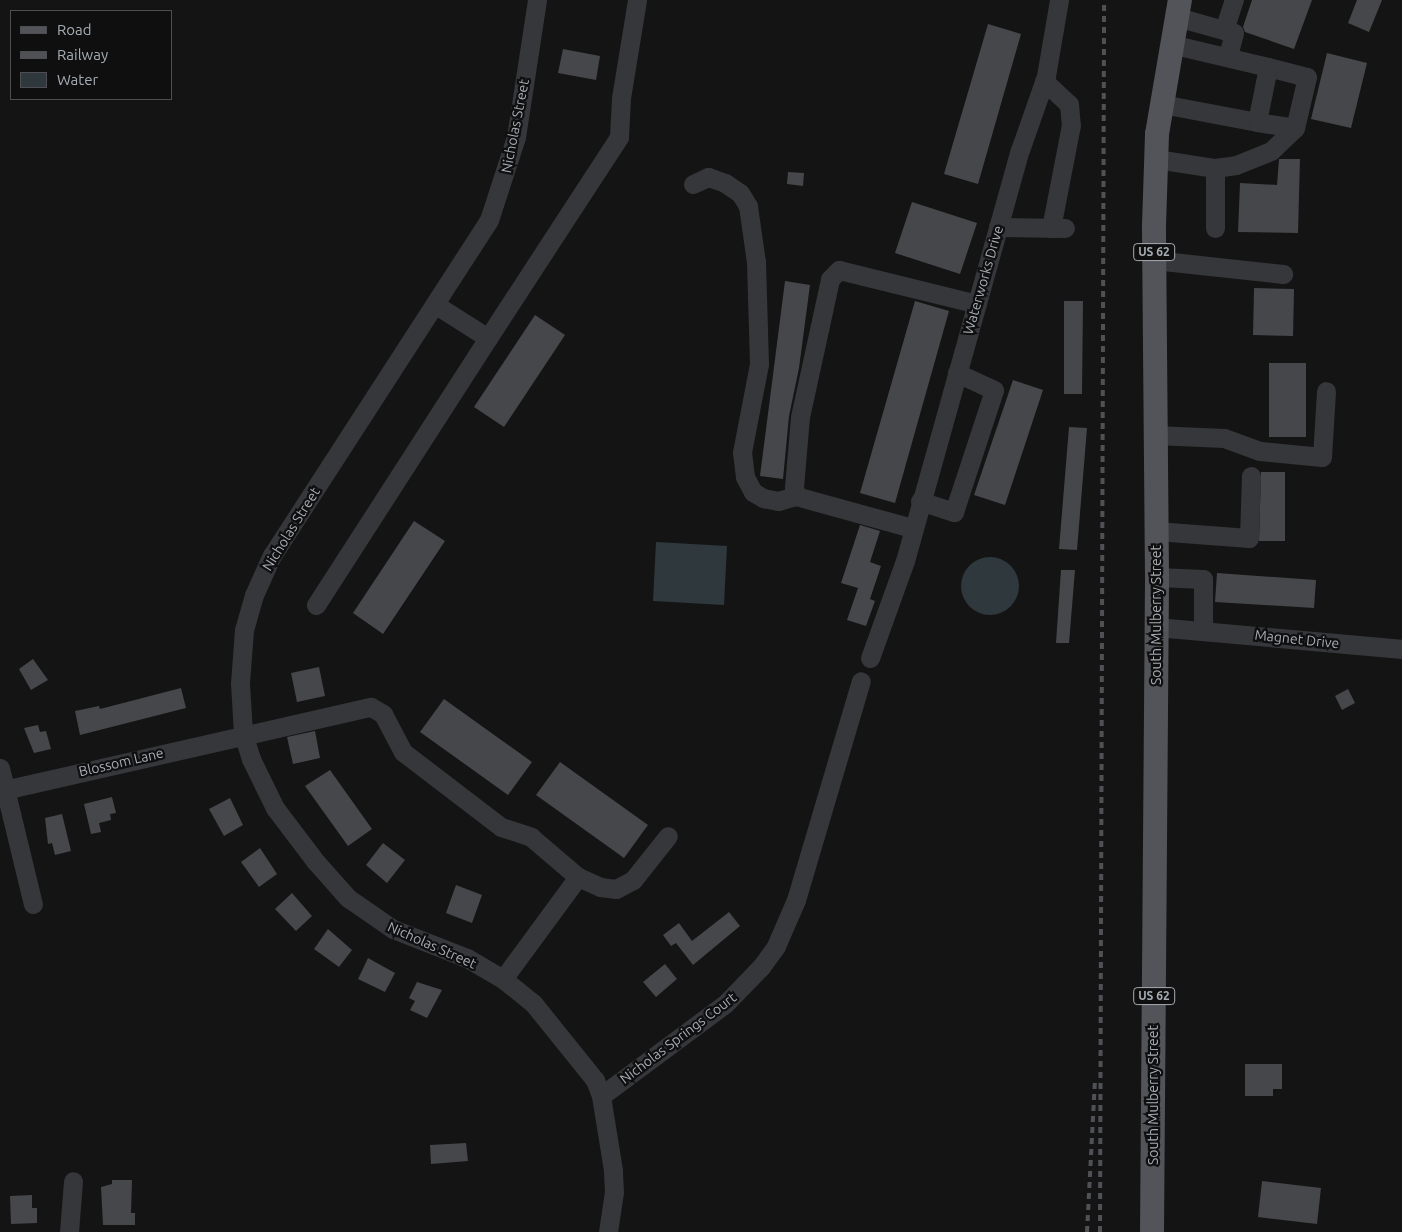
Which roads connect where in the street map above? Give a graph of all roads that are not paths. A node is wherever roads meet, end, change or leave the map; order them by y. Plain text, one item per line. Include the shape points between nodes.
1 (537, 0) edge
2 (637, 0) edge
3 (1059, 0) edge
4 (1234, 0) edge
5 (1179, 8) edge
6 (1224, 30) junction
7 (1171, 44) junction
8 (1228, 56) junction
9 (1268, 67) junction
10 (1044, 81) junction
11 (1162, 104) junction
12 (1257, 122) junction
13 (1295, 128) junction
14 (1156, 159) junction
15 (1215, 168) junction
16 (693, 184) dead end
17 (998, 227) junction
18 (1215, 228) dead end
19 (1154, 260) junction
20 (1282, 274) dead end
21 (977, 304) junction
22 (436, 305) junction
23 (488, 338) junction
24 (957, 373) junction
25 (1326, 391) dead end
26 (1155, 435) junction
27 (1251, 476) dead end
28 (796, 496) junction
29 (920, 501) junction
30 (912, 528) junction
31 (1156, 531) junction
32 (1157, 577) junction
33 (316, 605) dead end
34 (1156, 628) junction
35 (1198, 630) junction
36 (1402, 649) edge
37 (870, 658) dead end
38 (861, 681) dead end
39 (243, 734) junction
40 (0, 768) edge
41 (3, 790) edge
42 (668, 836) dead end
43 (578, 877) junction
44 (33, 904) dead end
45 (503, 979) junction
46 (600, 1096) junction
47 (73, 1181) dead end
48 (69, 1232) edge
49 (608, 1232) edge
50 (1152, 1232) edge

1 - 22 street, Nicholas Street via 516,137 501,193 489,220
2 - 23 street via 621,98 619,137
3 - 10 street, Waterworks Drive
4 - 6 street
5 - 6 street
5 - 7 main road, South Mulberry Street / US 62
6 - 8 street via 1234,33
7 - 8 street
7 - 11 main road, South Mulberry Street / US 62
8 - 9 street
9 - 12 street
9 - 13 street via 1307,77
10 - 17 street, Waterworks Drive
10 - 17 street via 1069,104 1071,125 1058,228
11 - 12 street
11 - 14 main road, South Mulberry Street / US 62
12 - 13 street
13 - 15 street via 1271,151 1244,162
14 - 15 street
14 - 19 main road, South Mulberry Street / US 62
15 - 18 street
16 - 28 street via 708,177 724,183 740,193 748,206 756,262 758,364 742,452 745,477 753,492 763,498 778,501
17 - 21 street, Waterworks Drive
19 - 20 street
19 - 26 main road, South Mulberry Street / US 62
21 - 24 street, Waterworks Drive
21 - 28 street via 839,270 830,279 800,417
22 - 23 street
22 - 39 street, Nicholas Street via 272,555 254,595 244,630 240,683
23 - 33 street
24 - 29 street, Waterworks Drive
24 - 29 street via 994,390 954,512
25 - 26 street via 1322,457 1260,451 1224,438
26 - 31 main road, South Mulberry Street / US 62
27 - 31 street via 1249,538
28 - 30 street
29 - 30 street, Waterworks Drive
30 - 37 street, Waterworks Drive via 905,560
31 - 32 main road, South Mulberry Street / US 62
32 - 34 main road, South Mulberry Street / US 62
32 - 35 street via 1203,579
34 - 35 street, Magnet Drive
34 - 50 main road, South Mulberry Street / US 62
35 - 36 street, Magnet Drive
38 - 46 street, Nicholas Springs Court via 796,900 776,946 761,967 724,1004
39 - 41 street, Blossom Lane
39 - 43 street, Blossom Lane via 371,707 383,714 403,752 501,827 531,838
39 - 45 street, Nicholas Street via 251,759 275,808 348,898 393,929 467,958
40 - 41 street
41 - 44 street
42 - 43 street, Blossom Lane via 633,880 616,889 600,887
43 - 45 street
45 - 46 street, Nicholas Street via 533,1003 555,1027 595,1080
46 - 49 street via 613,1170
47 - 48 street

